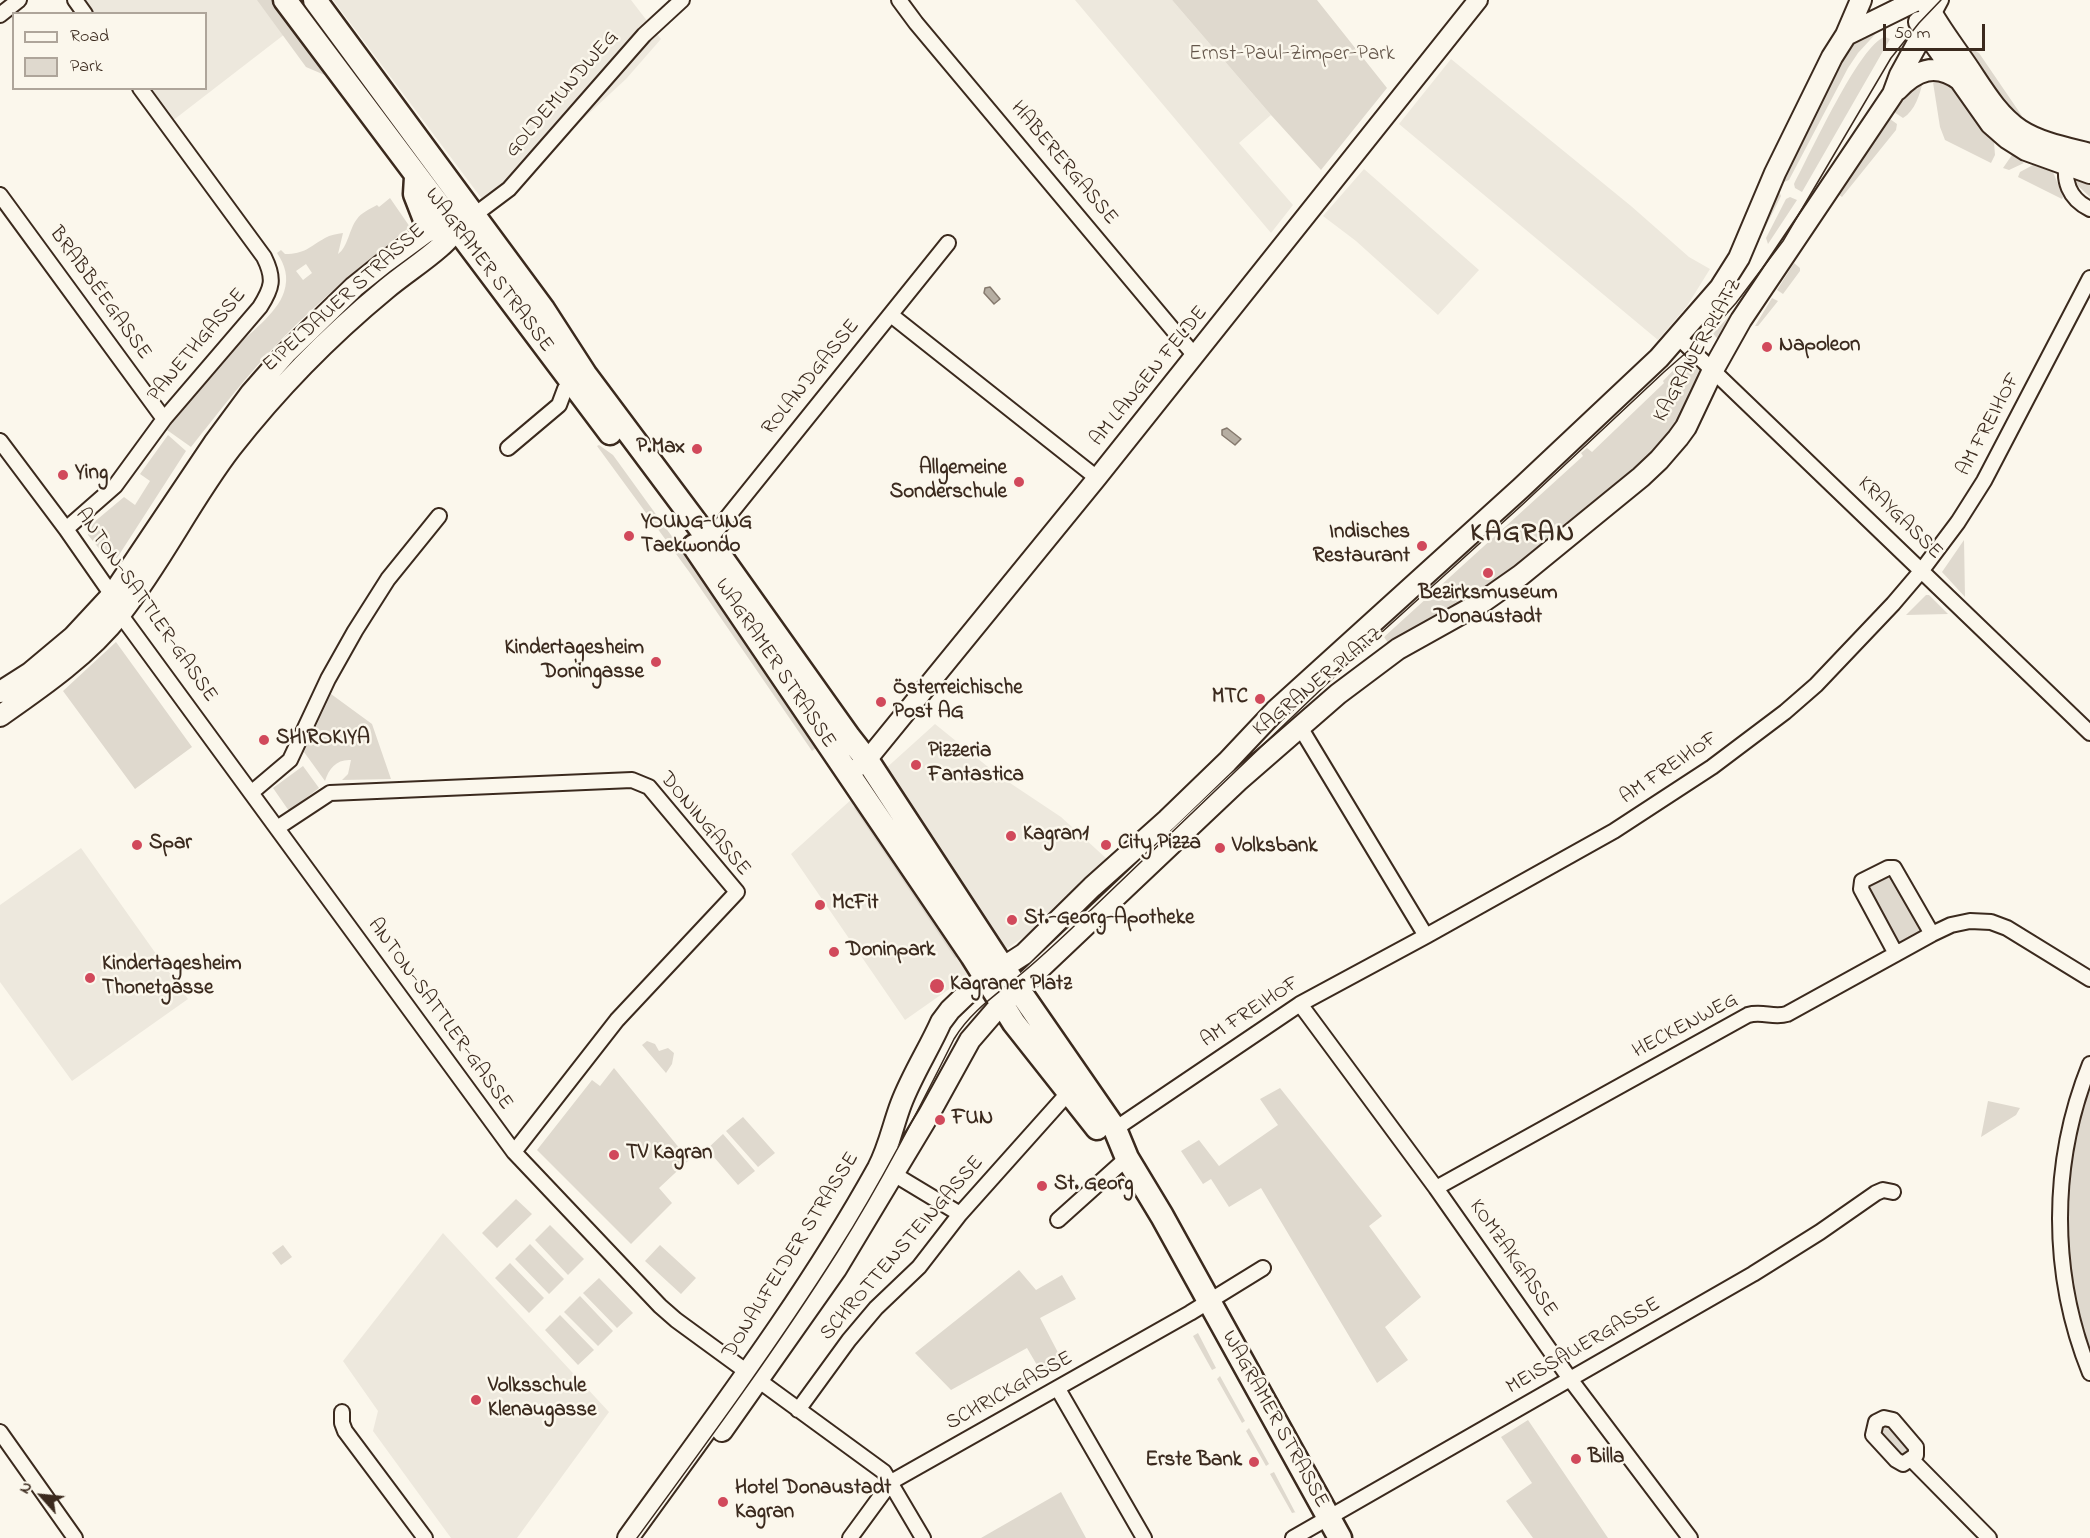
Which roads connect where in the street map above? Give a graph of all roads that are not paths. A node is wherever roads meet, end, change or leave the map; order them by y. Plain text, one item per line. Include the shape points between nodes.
1 (19, 0) edge
2 (285, 0) edge
3 (315, 0) edge
4 (682, 0) edge
5 (898, 0) edge
6 (1478, 0) edge
7 (1861, 0) edge
8 (1922, 9) edge
9 (0, 15) edge
10 (1846, 35) junction
11 (1961, 80) junction
12 (141, 90) edge
13 (1893, 94) junction
14 (2090, 154) edge
15 (2069, 157) junction
16 (2090, 172) edge
17 (416, 177) junction
18 (0, 195) edge
19 (2090, 209) edge
20 (465, 222) junction
21 (429, 230) junction
22 (948, 243) dead end
23 (2090, 278) edge
24 (891, 315) junction
25 (1678, 337) junction
26 (1195, 356) junction
27 (1713, 370) junction
28 (572, 383) junction
29 (164, 419) junction
30 (0, 441) edge
31 (508, 448) dead end
32 (1097, 478) junction
33 (439, 516) dead end
34 (66, 529) junction
35 (709, 540) junction
36 (1922, 570) junction
37 (112, 595) junction
38 (120, 614) junction
39 (0, 692) edge
40 (0, 716) edge
41 (1300, 727) junction
42 (2090, 733) edge
43 (867, 760) junction
44 (849, 774) junction
45 (251, 793) junction
46 (276, 828) junction
47 (1932, 934) junction
48 (1426, 936) junction
49 (1896, 954) junction
50 (995, 973) junction
51 (2090, 979) edge
52 (1019, 988) junction
53 (1002, 1004) junction
54 (1300, 1004) junction
55 (2090, 1064) edge
56 (1069, 1092) junction
57 (1115, 1129) junction
58 (514, 1152) junction
59 (1127, 1158) junction
60 (884, 1168) junction
61 (1436, 1188) junction
62 (1893, 1192) dead end
63 (960, 1214) junction
64 (1058, 1220) dead end
65 (1263, 1268) dead end
66 (1209, 1302) junction
67 (2090, 1373) edge
68 (753, 1377) junction
69 (1570, 1379) junction
70 (1058, 1389) junction
71 (798, 1410) junction
72 (342, 1412) dead end
73 (0, 1432) edge
74 (1912, 1460) dead end
75 (891, 1482) junction
76 (1335, 1528) edge
77 (75, 1538) edge
78 (425, 1538) edge
79 (628, 1538) edge
80 (645, 1538) edge
81 (850, 1538) edge
82 (923, 1538) edge
83 (1144, 1538) edge
84 (1293, 1538) edge
85 (1690, 1538) edge
86 (1989, 1538) edge

1 - 9 street
2 - 17 main road, WAGRAMER STRASSE
3 - 20 main road, WAGRAMER STRASSE
4 - 20 street, GOLDEMUNDWEG via 639,41 509,189
5 - 26 street, HABERERGASSE
6 - 26 street, AM LANGEN FELDE
7 - 10 main road, KAGRANER PLATZ
8 - 10 main road
8 - 11 main road
8 - 13 main road, KAGRANER PLATZ
8 - 15 main road via 2004,117
10 - 25 main road, KAGRANER PLATZ via 1775,173 1739,258 1720,288
11 - 13 main road via 1943,71 1929,70 1916,74
11 - 15 main road via 1991,124 2007,138 2026,150
12 - 29 street, PANETHGASSE via 264,257 272,278 260,307
13 - 27 main road, KAGRANER PLATZ via 1747,310
14 - 15 main road
15 - 16 main road
15 - 19 street via 2066,175 2072,196
17 - 20 main road, WAGRAMER STRASSE
17 - 21 main road via 415,194
18 - 29 street, BRABBÉEGASSE
20 - 21 main road, EIPELDAUER STRASSE
20 - 28 main road, WAGRAMER STRASSE
20 - 35 main road, WAGRAMER STRASSE via 543,309 585,374
20 - 38 main road, EIPELDAUER STRASSE via 318,350 261,410 194,501
21 - 37 main road, EIPELDAUER STRASSE via 354,287 251,393
22 - 24 street, ROLANDGASSE
23 - 36 street, AM FREIHOF via 1984,481
24 - 32 street
24 - 35 street, ROLANDGASSE
25 - 27 street, KRAYGASSE
25 - 50 main road, KAGRANER PLATZ via 1572,441 1270,716 1227,762 1024,954
26 - 32 street, AM LANGEN FELDE
27 - 36 street, KRAYGASSE
27 - 41 main road, KAGRANER PLATZ via 1678,438 1641,477 1521,575 1381,661
28 - 31 street via 559,405
28 - 44 main road, WAGRAMER STRASSE via 705,561
29 - 34 street, PANETHGASSE via 115,486
30 - 34 street, ANTON-SATTLER-GASSE
32 - 43 street, AM LANGEN FELDE
33 - 45 street via 388,579 355,631 290,760
34 - 37 street, ANTON-SATTLER-GASSE
35 - 43 main road, WAGRAMER STRASSE
36 - 42 street, KRAYGASSE
36 - 48 street, AM FREIHOF via 1816,685 1749,740 1614,831
37 - 38 street, ANTON-SATTLER-GASSE
37 - 39 main road, EIPELDAUER STRASSE via 73,637
38 - 40 main road, EIPELDAUER STRASSE via 51,680
38 - 45 street, ANTON-SATTLER-GASSE
41 - 48 street
41 - 52 main road, KAGRANER PLATZ
43 - 44 street, AM LANGEN FELDE
43 - 50 main road, WAGRAMER STRASSE
44 - 50 main road, WAGRAMER STRASSE
45 - 46 street, ANTON-SATTLER-GASSE
46 - 58 street, ANTON-SATTLER-GASSE
46 - 58 street, DONINGASSE via 330,793 632,780 649,787 737,892 617,1020
47 - 49 street, HECKENWEG
47 - 49 street via 1894,868 1888,867 1862,881 1861,889
47 - 51 street, HECKENWEG via 1957,923 1991,922
48 - 54 street, AM FREIHOF
49 - 61 street, HECKENWEG via 1787,1014 1748,1015
50 - 52 main road, WAGRAMER STRASSE
50 - 53 main road, WAGRAMER STRASSE
50 - 60 main road, DONAUFELDER STRASSE via 966,994 941,1022 902,1102
52 - 53 main road, DONAUFELDER STRASSE
52 - 57 main road, WAGRAMER STRASSE
53 - 56 main road, WAGRAMER STRASSE
53 - 60 main road, DONAUFELDER STRASSE via 970,1040
54 - 57 street, AM FREIHOF
54 - 61 street, KOMZAKGASSE
55 - 67 street via 2066,1145 2059,1220 2067,1295
56 - 59 main road, WAGRAMER STRASSE via 1105,1138
56 - 63 street, SCHROTTENSTEINGASSE
57 - 59 main road, WAGRAMER STRASSE
58 - 68 street, ANTON-SATTLER-GASSE via 647,1294
59 - 64 street
59 - 66 main road, WAGRAMER STRASSE
60 - 63 street
60 - 68 main road, DONAUFELDER STRASSE via 832,1245
61 - 69 street, KOMZAKGASSE
62 - 69 street, MEISSAUERGASSE via 1876,1193 1753,1274
63 - 71 street, SCHROTTENSTEINGASSE via 919,1267 849,1340
65 - 66 street
66 - 70 street, SCHRICKGASSE
66 - 76 main road, WAGRAMER STRASSE
68 - 71 street, ANTON-SATTLER-GASSE
68 - 79 main road, DONAUFELDER STRASSE
68 - 80 main road, DONAUFELDER STRASSE
69 - 76 street, MEISSAUERGASSE
69 - 85 street, KOMZAKGASSE
70 - 75 street, SCHRICKGASSE
70 - 83 street
71 - 75 street, ANTON-SATTLER-GASSE via 884,1472
72 - 78 street via 345,1431
73 - 77 street
74 - 86 street
75 - 81 street, SCHRICKGASSE
75 - 82 street, ANTON-SATTLER-GASSE
76 - 84 street, MEISSAUERGASSE

